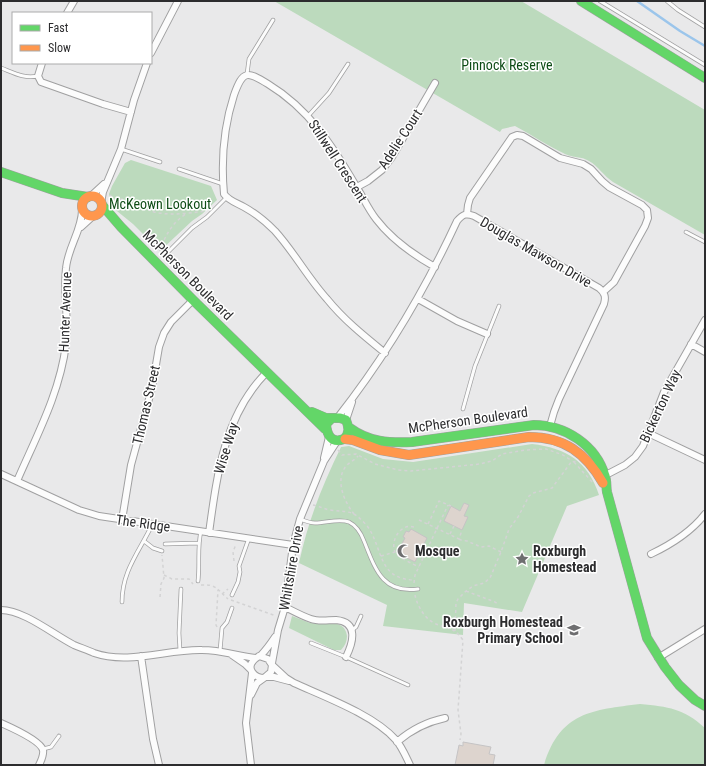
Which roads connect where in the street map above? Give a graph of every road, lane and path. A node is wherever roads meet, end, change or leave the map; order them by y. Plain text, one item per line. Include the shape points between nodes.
1 (74, 1) edge
2 (178, 1) edge
3 (580, 1) edge
4 (600, 1) edge
5 (667, 1) edge
6 (68, 12) edge
7 (273, 20) dead end
8 (705, 27) edge
9 (152, 51) edge
10 (42, 64) edge
11 (147, 64) edge
12 (348, 64) dead end
13 (705, 65) edge
14 (1, 68) edge
15 (248, 74) junction
16 (38, 76) junction
17 (705, 78) edge
18 (434, 83) dead end
19 (131, 112) junction
20 (308, 116) junction
21 (121, 149) junction
22 (160, 162) dead end
23 (179, 169) dead end
24 (1, 172) edge
25 (108, 180) junction
26 (223, 184) junction
27 (357, 187) junction
28 (62, 193) junction
29 (89, 197) junction
30 (227, 197) junction
31 (114, 200) dead end
32 (102, 204) junction
33 (82, 209) junction
34 (214, 210) junction
35 (188, 213) junction
36 (467, 214) junction
37 (93, 217) junction
38 (121, 227) junction
39 (78, 231) junction
40 (686, 232) dead end
41 (705, 242) edge
42 (160, 251) dead end
43 (168, 252) dead end
44 (434, 267) junction
45 (603, 292) junction
46 (418, 299) junction
47 (193, 300) junction
48 (499, 306) dead end
49 (705, 320) edge
50 (487, 334) junction
51 (691, 344) junction
52 (705, 352) edge
53 (385, 353) junction
54 (266, 373) junction
55 (305, 409) junction
56 (463, 409) dead end
57 (341, 421) junction
58 (550, 426) junction
59 (648, 433) junction
60 (334, 438) junction
61 (581, 455) junction
62 (358, 456) junction
63 (705, 460) edge
64 (324, 461) junction
65 (573, 462) junction
66 (1, 474) edge
67 (600, 479) junction
68 (17, 481) junction
69 (705, 514) edge
70 (356, 515) dead end
71 (300, 519) junction
72 (122, 520) junction
73 (419, 520) dead end
74 (152, 524) junction
75 (428, 524) junction
76 (454, 526) dead end
77 (414, 527) dead end
78 (437, 528) junction
79 (462, 530) dead end
80 (201, 532) junction
81 (209, 533) junction
82 (450, 534) junction
83 (249, 538) junction
84 (459, 538) junction
85 (144, 541) junction
86 (198, 543) junction
87 (165, 544) dead end
88 (236, 544) dead end
89 (293, 545) junction
90 (162, 551) joint
91 (395, 552) junction
92 (501, 552) junction
93 (651, 554) dead end
94 (381, 556) dead end
95 (235, 565) dead end
96 (419, 567) junction
97 (164, 575) junction
98 (198, 581) dead end
99 (231, 587) dead end
100 (181, 589) dead end
101 (218, 590) junction
102 (416, 590) junction
103 (466, 591) junction
104 (222, 594) junction
105 (232, 594) dead end
106 (160, 596) dead end
107 (122, 602) dead end
108 (499, 605) dead end
109 (285, 607) junction
110 (232, 608) dead end
111 (3, 611) edge
112 (362, 616) dead end
113 (282, 618) junction
114 (705, 629) edge
115 (222, 630) junction
116 (278, 630) junction
117 (352, 630) junction
118 (455, 631) junction
119 (311, 643) dead end
120 (180, 650) junction
121 (220, 652) junction
122 (227, 652) junction
123 (141, 656) junction
124 (258, 657) junction
125 (346, 657) junction
126 (658, 658) junction
127 (272, 664) junction
128 (252, 671) junction
129 (265, 677) junction
130 (294, 683) junction
131 (408, 685) dead end
132 (248, 702) junction
133 (705, 706) edge
134 (445, 718) dead end
135 (1, 723) edge
136 (59, 736) dead end
137 (460, 740) dead end
138 (397, 742) junction
139 (43, 749) junction
140 (38, 765) edge
141 (159, 765) edge
142 (251, 765) edge
143 (410, 765) edge

1 - 6 street
2 - 9 street
3 - 17 street
4 - 13 lane
5 - 8 lane
7 - 15 lane via 249,59
10 - 16 street
11 - 19 street
12 - 20 lane via 329,93
14 - 16 lane via 21,77
15 - 20 street, Stillwell Crescent via 278,90
15 - 26 street via 242,77 238,84 231,106 223,159
16 - 19 street via 41,82 47,85
18 - 27 street, Adelie Court via 392,157 382,170
19 - 21 street
20 - 27 street, Stillwell Crescent via 323,134
21 - 22 lane
21 - 25 street
23 - 26 lane
24 - 28 street
25 - 29 street
25 - 32 street
26 - 30 street
27 - 44 street, Stillwell Crescent via 369,209 388,233 403,247
28 - 29 street
28 - 33 street
29 - 32 street via 97,198
29 - 33 street via 83,201
30 - 34 lane
30 - 53 street via 256,215 275,232 338,312 360,334
31 - 35 path via 130,200 154,212
32 - 37 street via 101,211
32 - 38 street, McPherson Boulevard
33 - 37 street via 86,215
33 - 39 street, Hunter Avenue
34 - 35 path
34 - 43 lane
35 - 42 path via 171,226
36 - 44 street, Douglas Mawson Drive via 457,221
36 - 45 street, Douglas Mawson Drive
36 - 45 street via 470,198 512,137 523,136 560,158 583,164 609,187 647,210 645,226 614,282
37 - 38 street, McPherson Boulevard
37 - 39 street, Hunter Avenue
38 - 47 street, McPherson Boulevard
39 - 68 street, Hunter Avenue via 66,267 66,342 59,380
40 - 41 lane
44 - 46 street, Douglas Mawson Drive
45 - 58 street, Douglas Mawson Drive via 606,298 604,304 559,399
46 - 50 street
46 - 53 street, Douglas Mawson Drive
47 - 54 street, McPherson Boulevard
47 - 72 street, Thomas Street via 164,333 159,347 131,465
48 - 50 lane
49 - 51 street, Bickerton Way
50 - 56 lane
51 - 52 street
51 - 59 street, Bickerton Way via 664,392
53 - 57 street, Douglas Mawson Drive via 354,397
54 - 55 street, McPherson Boulevard
54 - 81 street, Wise Way via 254,385 231,428 217,475
55 - 57 street, McPherson Boulevard
55 - 60 street, McPherson Boulevard
57 - 58 street, McPherson Boulevard via 366,438 397,443 520,426
57 - 60 street via 349,432
57 - 60 street via 326,424
58 - 67 street, McPherson Boulevard via 578,438 589,448 598,460
59 - 63 street
59 - 67 street, Bickerton Way via 635,457
60 - 61 street, McPherson Boulevard via 353,440 380,450 409,455 522,438 546,438 562,443
60 - 62 path via 342,455
60 - 64 street, Whiltshire Drive
60 - 64 street, Whiltshire Drive
61 - 65 path
61 - 67 street, McPherson Boulevard
62 - 65 path via 375,464 411,471 480,464 492,461 502,454 525,450 554,451
62 - 70 path via 344,469 341,479 346,502
64 - 71 street, Whiltshire Drive
65 - 67 path
65 - 92 path via 552,488 529,496 509,529
66 - 68 street, The Ridge
67 - 126 street, McPherson Boulevard via 606,490 647,638
68 - 72 street, The Ridge via 79,510
69 - 93 street via 685,534
71 - 89 street, Whiltshire Drive
71 - 102 lane via 316,523 348,522 357,528 362,536 383,581 400,589
72 - 74 street, The Ridge
73 - 75 path
74 - 80 street, The Ridge
74 - 85 lane
75 - 78 path
75 - 78 path via 439,501 449,506
76 - 82 path
77 - 91 path via 402,529 395,536
78 - 82 path
78 - 96 path
79 - 84 path
80 - 81 street, The Ridge
80 - 86 lane
81 - 83 street, The Ridge
82 - 84 path
83 - 89 street, The Ridge
83 - 105 lane via 239,566 238,582
84 - 92 path
85 - 90 lane
85 - 107 lane via 125,575
86 - 87 lane
86 - 98 lane
88 - 95 path via 233,555
89 - 109 street, Whiltshire Drive
90 - 97 path
91 - 94 path
91 - 96 path
92 - 103 path via 490,578
96 - 102 path via 415,575
97 - 101 path via 172,579 189,579 197,585 210,584
97 - 106 path
99 - 104 path
100 - 120 lane
101 - 104 path
101 - 115 path via 216,625
102 - 118 path via 419,606 432,623
103 - 108 path
103 - 118 path via 456,603
104 - 113 path via 228,599
109 - 113 street, Whiltshire Drive
109 - 117 street via 312,619 343,622
110 - 115 lane
111 - 123 street via 21,615 74,645 96,654 118,657
112 - 117 lane
113 - 116 street, Whiltshire Drive
114 - 126 street
115 - 121 lane
116 - 124 street, Whiltshire Drive via 272,642
116 - 127 street, Whiltshire Drive
117 - 125 street via 352,643
118 - 137 path via 463,640 458,710
119 - 125 lane
120 - 121 street
120 - 123 street
121 - 122 street
122 - 124 street
122 - 128 street
123 - 141 street
124 - 127 street via 265,657
124 - 128 street via 252,663
125 - 131 lane
126 - 133 street, McPherson Boulevard via 685,691
127 - 129 street via 271,672
127 - 130 street
128 - 129 street via 257,677
128 - 132 street
129 - 130 street
129 - 132 street via 253,690
130 - 138 street via 367,717 384,728
132 - 142 street via 246,723
134 - 138 street via 417,727
135 - 139 street via 20,732
136 - 139 lane via 51,747
138 - 143 street
139 - 140 street

